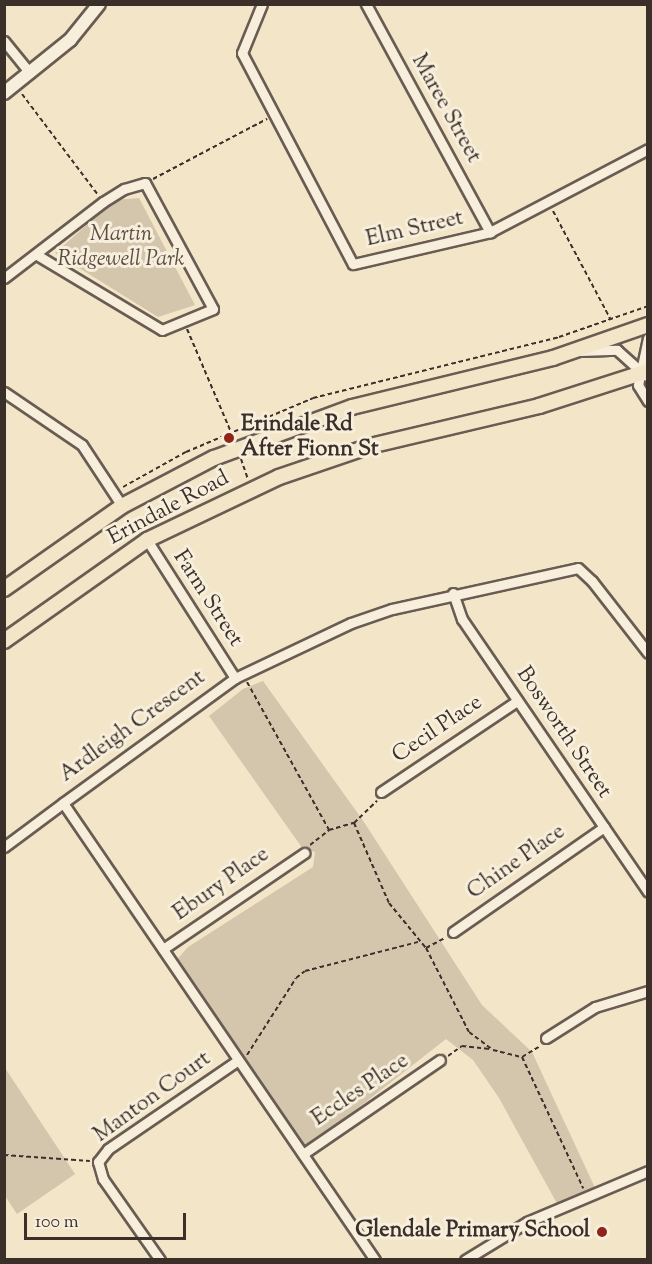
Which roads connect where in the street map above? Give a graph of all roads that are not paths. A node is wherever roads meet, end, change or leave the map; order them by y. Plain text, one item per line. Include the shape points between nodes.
1 (99, 4) edge
2 (262, 4) edge
3 (366, 4) edge
4 (4, 41) edge
5 (30, 73) junction
6 (4, 93) edge
7 (648, 149) edge
8 (490, 232) junction
9 (37, 255) junction
10 (4, 278) edge
11 (648, 325) edge
12 (648, 338) edge
13 (574, 351) junction
14 (646, 374) edge
15 (4, 392) edge
16 (648, 401) edge
17 (122, 506) junction
18 (147, 540) junction
19 (4, 589) edge
20 (453, 593) junction
21 (4, 641) edge
22 (648, 653) edge
23 (239, 676) junction
24 (517, 701) junction
25 (381, 792) road end
26 (63, 803) junction
27 (604, 827) junction
28 (4, 847) edge
29 (304, 853) road end
30 (648, 892) edge
31 (453, 932) road end
32 (163, 949) junction
33 (648, 991) edge
34 (546, 1038) road end
35 (440, 1060) road end
36 (237, 1061) junction
37 (303, 1154) junction
38 (648, 1171) edge
39 (160, 1260) edge
40 (375, 1260) edge
41 (465, 1260) edge

1 - 5 street via 70,40
2 - 8 street, Elm Street via 243,53 353,264
3 - 8 street, Maree Street
4 - 5 street
5 - 6 street
7 - 8 street, Elm Street
9 - 9 street via 103,202 124,189 145,183 213,309 162,330
9 - 10 street
11 - 13 main road, Erindale Road
12 - 14 street
13 - 14 street via 617,350
13 - 17 main road, Erindale Road via 352,407 238,448
14 - 16 street via 638,385
14 - 18 main road, Erindale Road via 539,406 370,446 252,489
15 - 17 street via 82,445
17 - 19 main road, Erindale Road
18 - 21 main road, Erindale Road
18 - 23 street, Farm Street
20 - 22 street, Ardleigh Crescent via 578,568
20 - 23 street, Ardleigh Crescent via 351,623
20 - 24 street, Bosworth Street via 462,619
23 - 26 street, Ardleigh Crescent
24 - 25 street, Cecil Place
24 - 27 street, Bosworth Street
26 - 28 street
26 - 32 street, Ardleigh Crescent
27 - 30 street, Bosworth Street
27 - 31 street, Chine Place
29 - 32 street, Ebury Place
32 - 36 street, Ardleigh Crescent
33 - 34 street via 595,1007
35 - 37 street, Eccles Place
36 - 37 street, Ardleigh Crescent
36 - 39 street, Manton Court via 108,1149 98,1162 103,1179
37 - 40 street, Ardleigh Crescent
38 - 41 street via 527,1222

